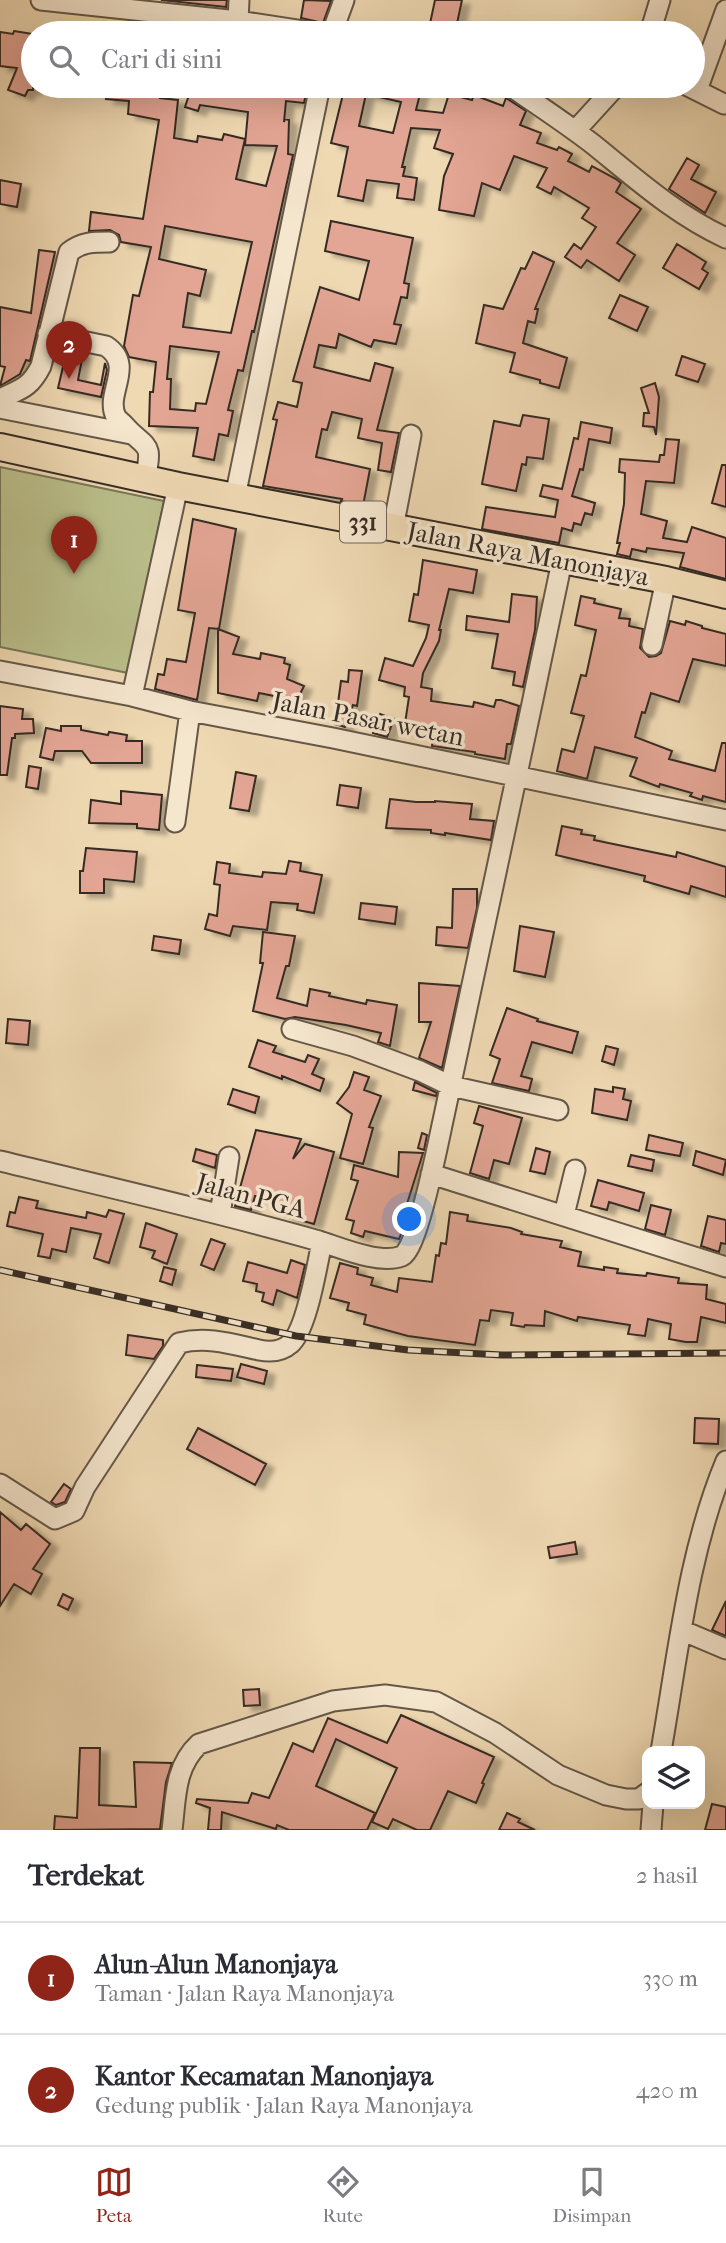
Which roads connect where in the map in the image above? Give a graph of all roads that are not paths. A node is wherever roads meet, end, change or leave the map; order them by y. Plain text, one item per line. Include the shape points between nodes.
1 (41, 0) edge
2 (239, 0) edge
3 (344, 0) edge
4 (653, 2) edge
5 (726, 10) edge
6 (238, 21) joint
7 (336, 21) edge
8 (651, 21) edge
9 (705, 58) edge
10 (705, 94) edge
11 (318, 98) edge
12 (527, 98) edge
13 (605, 98) edge
14 (724, 104) dead end
15 (575, 131) junction
16 (726, 238) edge
17 (110, 242) dead end
18 (48, 334) junction
19 (0, 400) edge
20 (0, 408) edge
21 (131, 434) junction
22 (411, 435) dead end
23 (0, 447) edge
24 (145, 479) junction
25 (178, 486) junction
26 (235, 497) junction
27 (393, 528) junction
28 (562, 561) junction
29 (666, 580) junction
30 (726, 595) edge
31 (652, 645) dead end
32 (0, 671) edge
33 (132, 696) junction
34 (190, 711) junction
35 (516, 776) junction
36 (726, 820) edge
37 (175, 822) dead end
38 (292, 1030) dead end
39 (451, 1086) junction
40 (558, 1110) dead end
41 (229, 1157) dead end
42 (0, 1161) edge
43 (575, 1170) dead end
44 (431, 1174) junction
45 (220, 1214) junction
46 (564, 1215) junction
47 (322, 1242) junction
48 (726, 1267) edge
49 (726, 1461) edge
50 (0, 1483) edge
51 (681, 1630) junction
52 (726, 1649) edge
53 (662, 1746) edge
54 (642, 1797) edge
55 (653, 1809) edge
56 (172, 1830) edge
57 (651, 1830) edge

1 - 6 street
2 - 6 street
3 - 7 street
4 - 8 street
5 - 9 street
10 - 14 street
11 - 26 street
12 - 15 street
13 - 15 street
15 - 16 street via 640,184
17 - 18 street via 78,245 69,252
18 - 19 street via 34,379
18 - 21 street via 114,351 120,365 116,417
20 - 21 street
21 - 24 street via 149,450
22 - 27 street
23 - 24 main road, Jalan Raya Manonjaya / 331
24 - 25 main road, Jalan Raya Manonjaya / 331
25 - 26 main road, Jalan Raya Manonjaya / 331
25 - 33 street
26 - 27 main road, Jalan Raya Manonjaya / 331
27 - 28 main road, Jalan Raya Manonjaya / 331
28 - 29 main road, Jalan Raya Manonjaya / 331
28 - 35 street
29 - 30 main road, Jalan Raya Manonjaya / 331
29 - 31 street
32 - 33 street, Jalan Pasar wetan
33 - 34 street, Jalan Pasar wetan
34 - 35 street, Jalan Pasar wetan
34 - 37 street
35 - 36 street, Jalan Pasar wetan
35 - 39 street
38 - 39 street via 353,1046
39 - 40 street
39 - 44 street
41 - 45 street
42 - 45 street, Jalan PGA
43 - 46 street
44 - 46 street
44 - 47 street, Jalan PGA via 407,1253 388,1258
45 - 47 street, Jalan PGA
46 - 48 street
47 - 50 street via 313,1289 290,1344 278,1351 263,1351 220,1341 179,1343 74,1511 55,1519
49 - 51 street via 712,1494
51 - 52 street
51 - 53 street
54 - 56 street via 606,1796 558,1775 495,1733 436,1702 385,1695 334,1701 199,1744 180,1769
55 - 57 street

